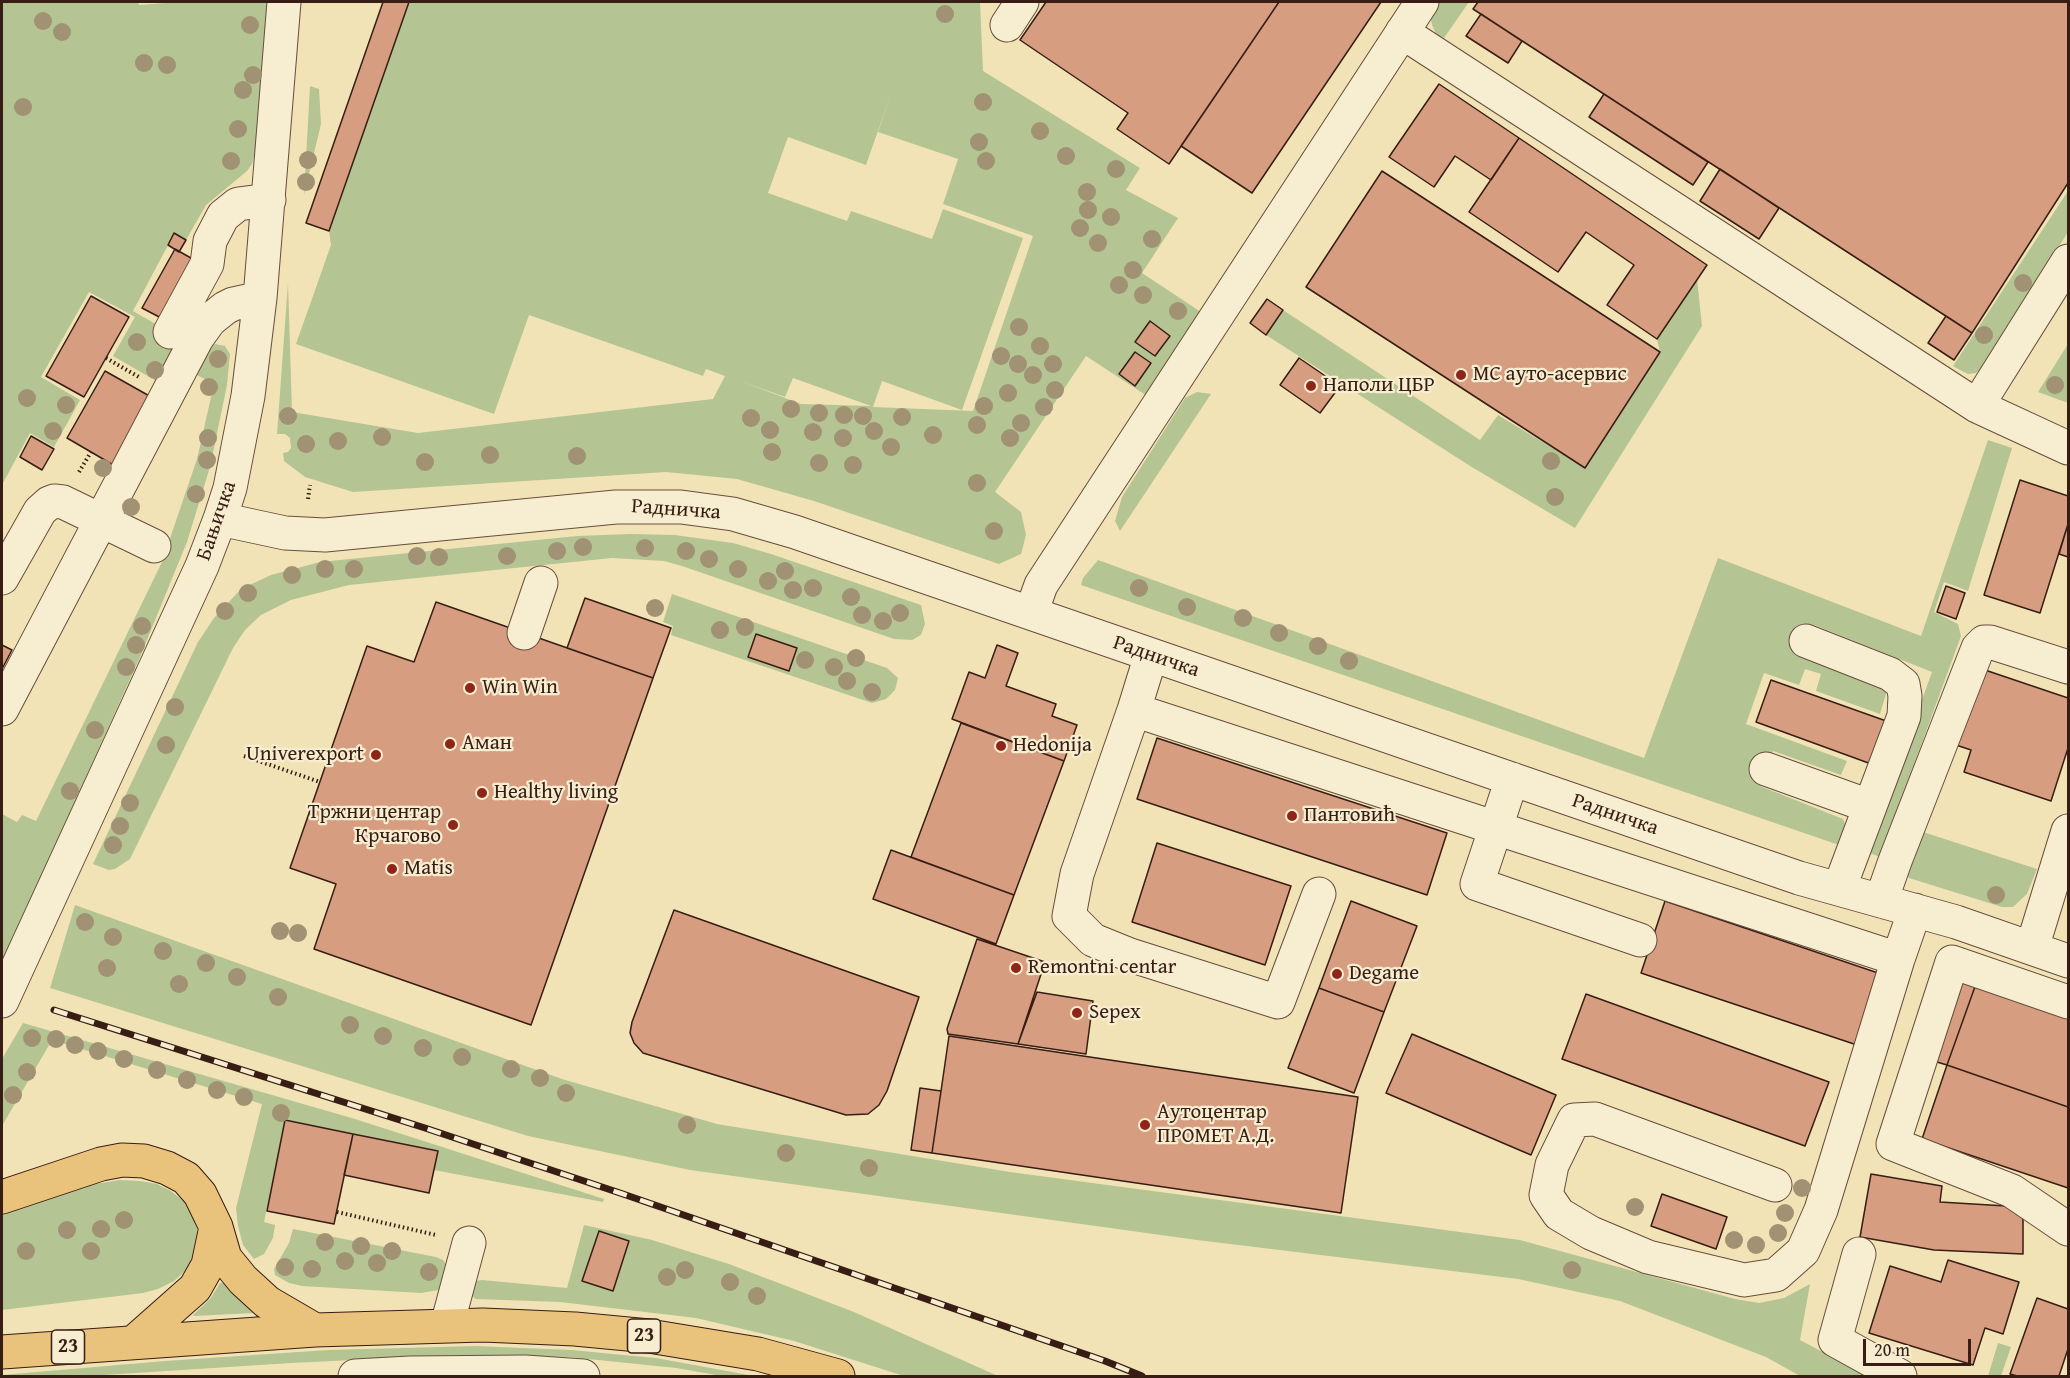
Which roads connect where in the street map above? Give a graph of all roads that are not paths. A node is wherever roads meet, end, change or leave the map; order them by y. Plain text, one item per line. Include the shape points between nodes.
1 (284, 2) edge
2 (1422, 2) edge
3 (1402, 32) junction
4 (269, 200) junction
5 (2068, 261) edge
6 (260, 298) junction
7 (170, 333) dead end
8 (1977, 406) junction
9 (2068, 448) edge
10 (220, 519) junction
11 (101, 520) junction
12 (154, 546) dead end
13 (2, 578) edge
14 (541, 583) dead end
15 (1031, 614) junction
16 (524, 633) dead end
17 (1806, 641) dead end
18 (1151, 655) junction
19 (2068, 667) edge
20 (2, 709) edge
21 (1134, 710) junction
22 (1766, 769) dead end
23 (1512, 779) junction
24 (1869, 806) junction
25 (1496, 828) junction
26 (2068, 831) edge
27 (1839, 889) junction
28 (1319, 894) dead end
29 (1881, 901) junction
30 (1915, 910) junction
31 (1640, 939) dead end
32 (2032, 948) junction
33 (1898, 959) junction
34 (2068, 961) edge
35 (2, 1001) edge
36 (2068, 1002) edge
37 (1775, 1185) dead end
38 (2, 1197) edge
39 (216, 1227) junction
40 (2068, 1229) edge
41 (469, 1243) road end
42 (1859, 1254) dead end
43 (447, 1325) junction
44 (315, 1330) junction
45 (134, 1342) junction
46 (2, 1353) edge
47 (365, 1376) edge
48 (583, 1377) edge
49 (838, 1377) edge
50 (1900, 1377) edge

1 - 4 street, Бањичка
2 - 3 street
3 - 8 street
3 - 15 street via 1041,585
4 - 6 street, Бањичка via 277,261
4 - 7 street via 238,204 223,216 210,241 207,264
5 - 8 street
6 - 10 street, Бањичка via 248,396
6 - 11 street via 225,308 203,329
8 - 9 street
10 - 15 street, Радничка via 285,533 325,535 565,511 681,507 733,514 795,532
10 - 35 street, Бањичка
11 - 12 street
11 - 13 street via 59,500 49,503 40,511
11 - 20 street
14 - 16 street
15 - 18 street, Радничка
17 - 24 street via 1890,674 1903,684 1904,716
18 - 21 street
18 - 23 street, Радничка
19 - 29 street via 1990,642 1978,648
21 - 25 street
21 - 28 street via 1077,874 1069,916 1093,940 1278,1002
22 - 24 street
23 - 25 street
23 - 27 street, Радничка
24 - 27 street
25 - 31 street via 1477,884
25 - 33 street
26 - 32 street
27 - 29 street, Радничка
29 - 30 street, Радничка
30 - 32 street, Радничка
30 - 33 street
32 - 34 street, Радничка
33 - 37 street via 1821,1210 1803,1251 1776,1275 1744,1280 1648,1257 1591,1233 1559,1214 1546,1195 1552,1166 1574,1120 1595,1119
36 - 40 street via 1952,962 1893,1144 2012,1191
38 - 39 main road via 101,1164 144,1161 186,1178 200,1194
39 - 44 main road via 225,1258 243,1280 267,1302
39 - 45 main road via 208,1265 195,1288
41 - 43 street
42 - 50 street via 1835,1340
43 - 44 main road, 23
43 - 49 main road, 23 via 650,1336 758,1354
44 - 45 main road, 23
45 - 46 main road, 23
47 - 48 street via 525,1372

